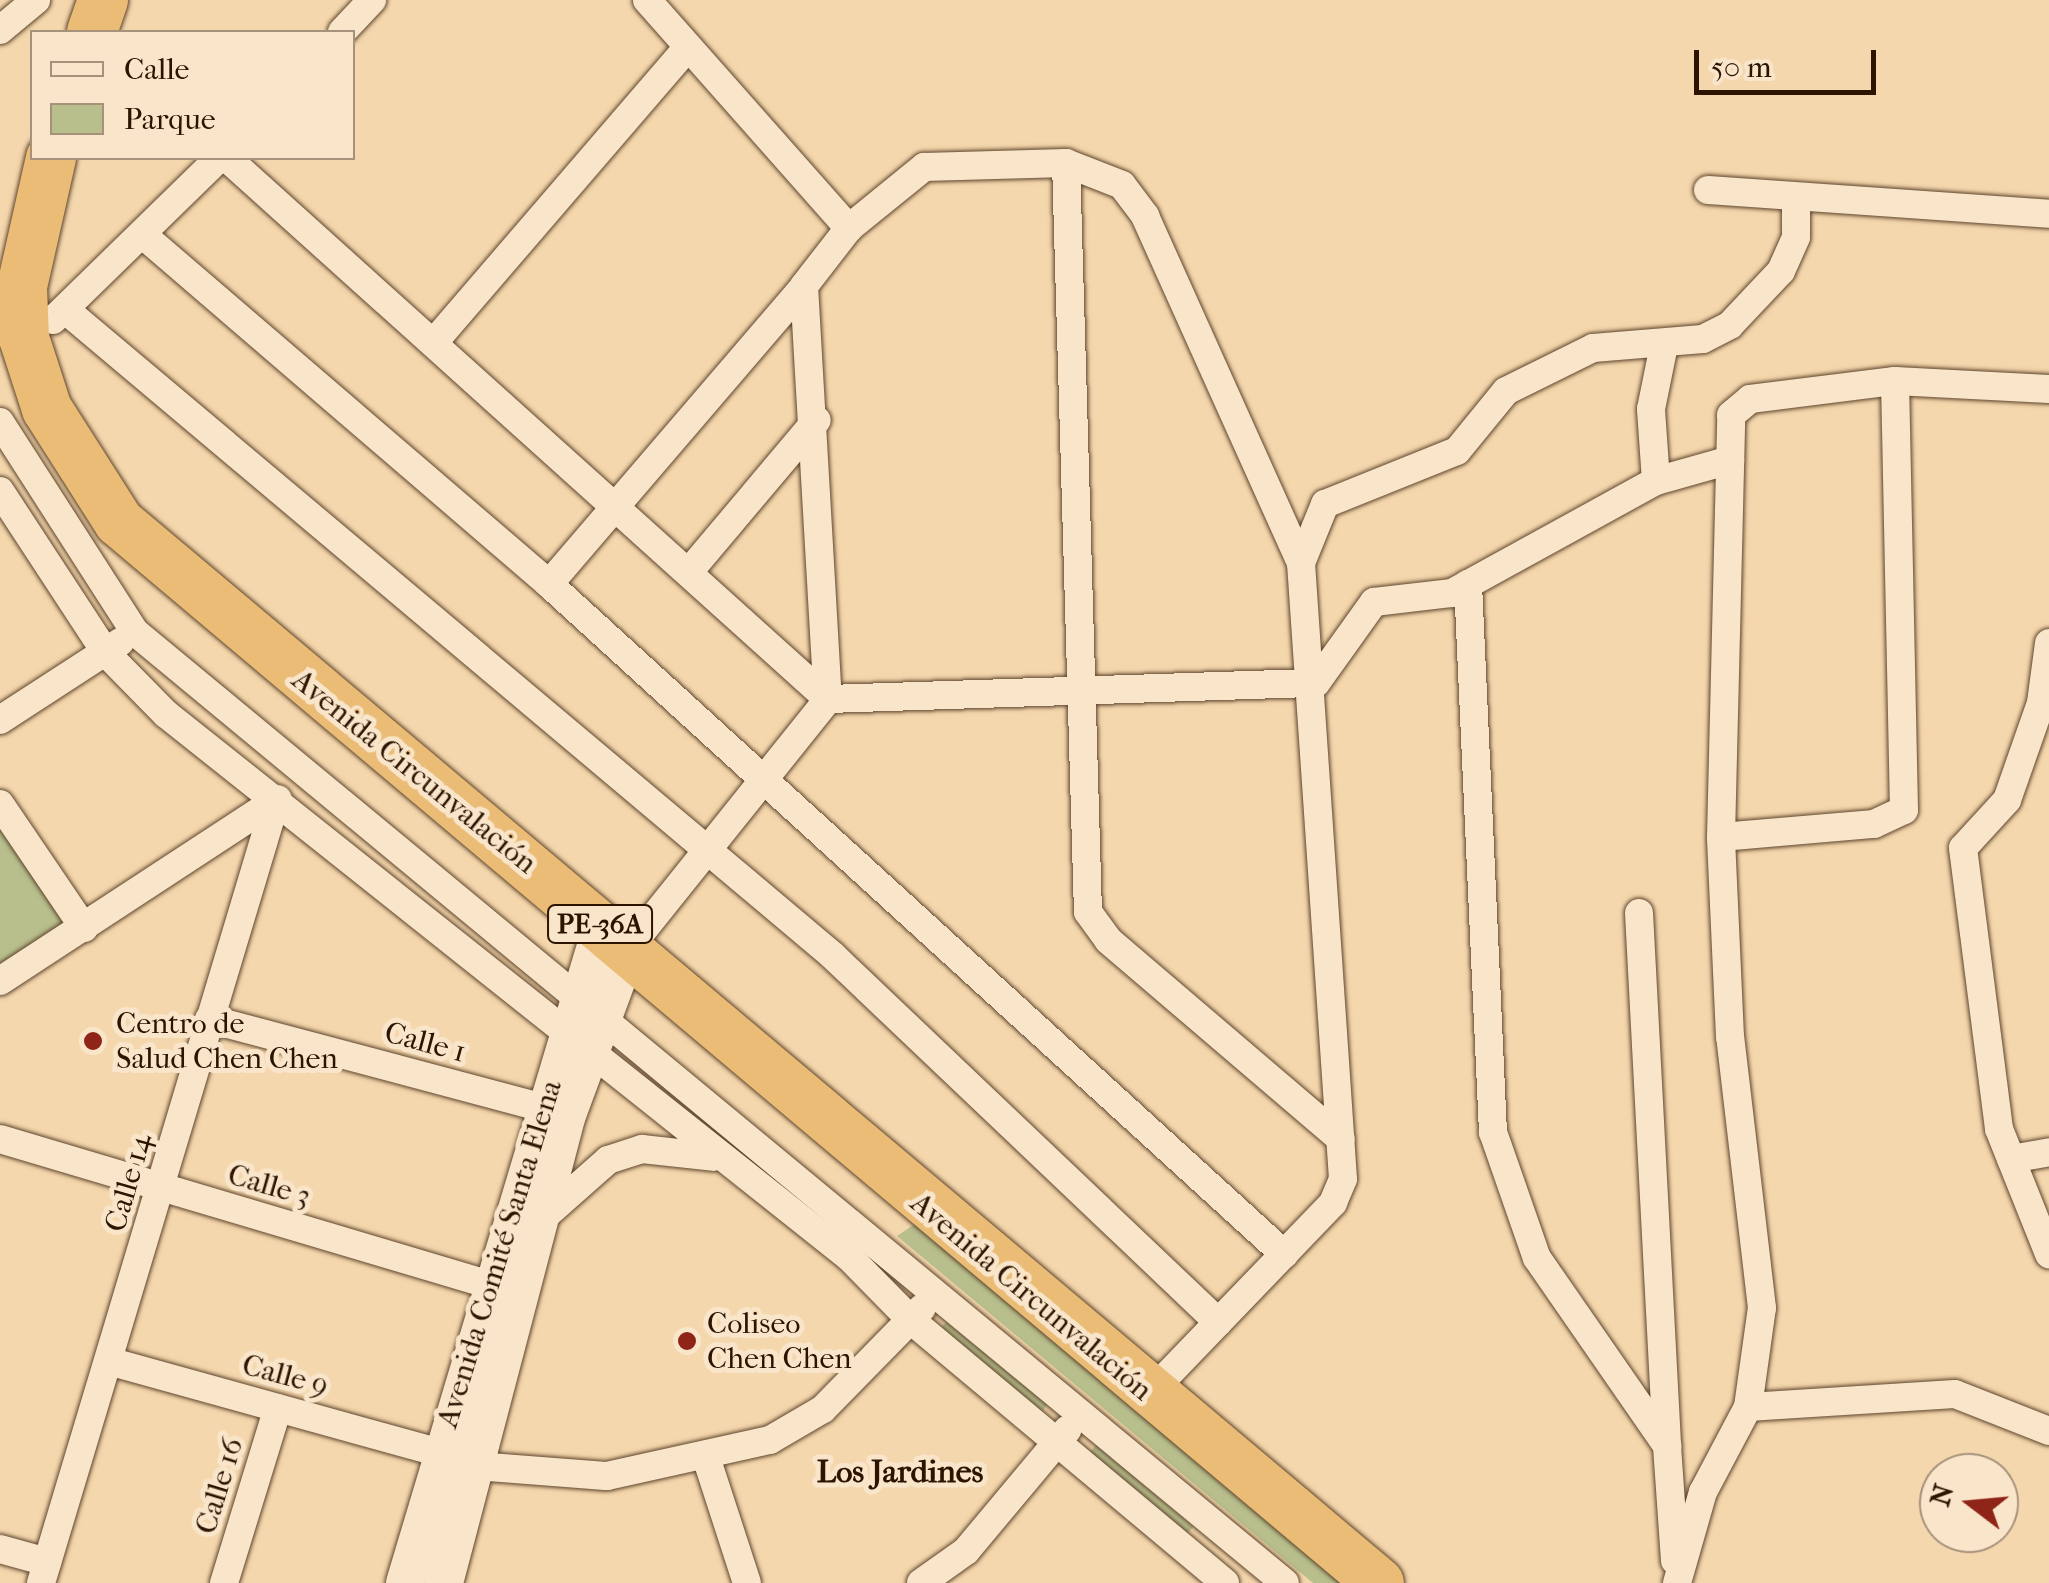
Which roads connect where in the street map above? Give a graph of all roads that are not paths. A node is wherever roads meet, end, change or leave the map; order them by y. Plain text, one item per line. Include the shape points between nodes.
1 (36, 0) edge
2 (103, 0) edge
3 (372, 0) edge
4 (647, 0) edge
5 (0, 30) edge
6 (93, 30) edge
7 (344, 30) edge
8 (685, 50) junction
9 (52, 160) edge
10 (221, 160) edge
11 (225, 160) edge
12 (1066, 163) junction
13 (1708, 190) dead end
14 (1796, 200) junction
15 (2049, 214) edge
16 (849, 228) junction
17 (143, 235) junction
18 (804, 286) junction
19 (68, 312) junction
20 (12, 340) edge
21 (435, 341) junction
22 (1664, 345) junction
23 (1895, 381) junction
24 (2049, 389) edge
25 (817, 420) junction
26 (0, 422) edge
27 (1730, 460) junction
28 (1656, 481) junction
29 (0, 492) edge
30 (622, 505) junction
31 (1301, 564) junction
32 (692, 567) junction
33 (550, 584) junction
34 (1468, 584) junction
35 (135, 632) junction
36 (2049, 643) edge
37 (106, 653) junction
38 (1316, 683) junction
39 (1076, 697) junction
40 (828, 699) junction
41 (0, 720) edge
42 (303, 779) junction
43 (756, 780) junction
44 (276, 800) junction
45 (0, 804) edge
46 (1721, 836) junction
47 (708, 851) junction
48 (1639, 913) dead end
49 (84, 928) junction
50 (615, 938) junction
51 (0, 982) edge
52 (592, 1008) junction
53 (209, 1019) junction
54 (579, 1046) junction
55 (555, 1111) junction
56 (0, 1139) edge
57 (1341, 1140) junction
58 (2049, 1152) edge
59 (715, 1157) junction
60 (2011, 1159) junction
61 (779, 1164) junction
62 (161, 1188) junction
63 (537, 1223) junction
64 (1284, 1254) junction
65 (2049, 1254) edge
66 (505, 1289) junction
67 (932, 1294) junction
68 (912, 1321) junction
69 (1218, 1322) junction
70 (112, 1362) junction
71 (1148, 1394) junction
72 (1748, 1407) junction
73 (278, 1408) junction
74 (1082, 1412) junction
75 (2049, 1431) edge
76 (1057, 1442) junction
77 (1667, 1446) junction
78 (440, 1453) junction
79 (706, 1460) junction
80 (476, 1466) junction
81 (1232, 1536) junction
82 (0, 1549) edge
83 (44, 1572) edge
84 (1208, 1578) edge
85 (1677, 1582) edge
86 (224, 1583) edge
87 (405, 1583) edge
88 (444, 1583) edge
89 (747, 1583) edge
90 (920, 1583) edge
91 (1285, 1583) edge
92 (1379, 1583) edge

1 - 5 street
2 - 6 highway
3 - 7 street
4 - 8 street
8 - 16 street
8 - 21 street
9 - 20 highway, Avenida Circunvalación / PE-36A
10 - 17 street
11 - 21 street
12 - 16 street via 924,167
12 - 31 street via 1134,198
12 - 39 street
13 - 14 street
14 - 15 street
14 - 22 street via 1796,238 1755,304 1702,339
16 - 18 street
17 - 19 street
17 - 33 street
18 - 25 street
18 - 30 street
19 - 20 street
19 - 47 street
20 - 50 highway, Avenida Circunvalación / PE-36A via 119,522
21 - 30 street
22 - 28 street via 1651,410
22 - 31 street via 1593,348 1506,391 1457,451 1325,504
23 - 24 street
23 - 27 street via 1743,401 1731,415
23 - 46 street via 1904,810 1874,824
25 - 32 street
25 - 40 street
26 - 35 street
27 - 28 street
27 - 46 street
28 - 34 street
29 - 37 street
30 - 32 street
30 - 33 street
31 - 38 street
32 - 40 street
33 - 43 street
34 - 38 street via 1374,602
34 - 77 street via 1493,1132 1537,1258
35 - 37 street
35 - 42 street
36 - 60 street via 2041,703 2007,800 1963,848 1976,994
37 - 41 street
37 - 44 street via 166,714
38 - 39 street
38 - 57 street
39 - 40 street
39 - 57 street via 1092,922
40 - 43 street
42 - 44 street
42 - 52 street
43 - 47 street
43 - 64 street
44 - 49 street
44 - 53 street, Calle 14
44 - 54 street
45 - 49 street
46 - 72 street via 1730,1037 1762,1308
47 - 50 street
47 - 69 street via 832,956
48 - 77 street
49 - 51 street
50 - 52 street, Avenida Comité Santa Elena
50 - 71 highway, Avenida Circunvalación / PE-36A
52 - 54 street, Avenida Comité Santa Elena
52 - 61 street
53 - 55 street, Calle 1
53 - 62 street, Calle 14
54 - 55 street, Avenida Comité Santa Elena
54 - 59 street
55 - 63 street
55 - 66 street, Avenida Comité Santa Elena
56 - 62 street, Calle 3
57 - 64 street via 1333,1203
58 - 60 street
59 - 61 street
59 - 63 street via 642,1149 608,1160
59 - 68 street via 849,1257
60 - 65 street
61 - 67 street
62 - 66 street, Calle 3
62 - 70 street, Calle 14
63 - 66 street
64 - 69 street
66 - 78 street, Avenida Comité Santa Elena
66 - 80 street
67 - 68 street
67 - 74 street
68 - 76 street
68 - 79 street via 824,1409
69 - 71 street
70 - 73 street, Calle 9
70 - 83 street, Calle 14
71 - 92 highway, Avenida Circunvalación / PE-36A
72 - 75 street via 1955,1394
72 - 85 street via 1703,1492
73 - 78 street, Calle 9
73 - 86 street, Calle 16
74 - 76 street
74 - 81 street
76 - 84 street
76 - 90 street via 966,1550
77 - 85 street
78 - 87 street, Avenida Comité Santa Elena
79 - 80 street via 591,1477
79 - 89 street
80 - 88 street
81 - 84 street
81 - 91 street
82 - 83 street

